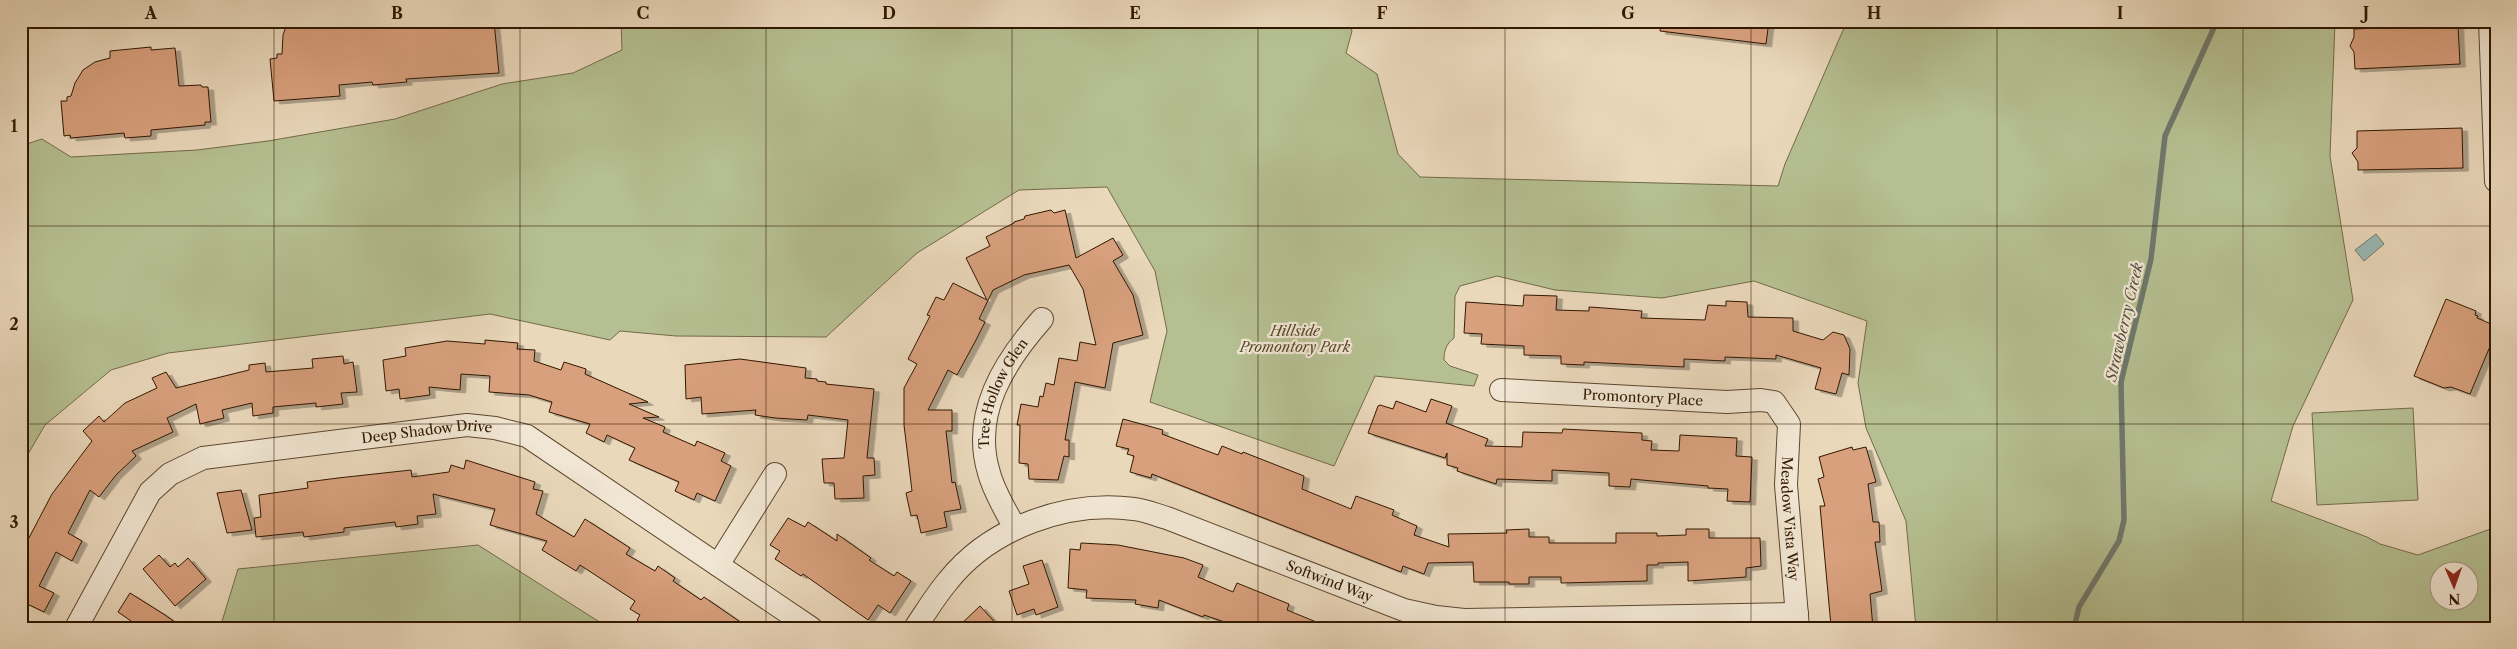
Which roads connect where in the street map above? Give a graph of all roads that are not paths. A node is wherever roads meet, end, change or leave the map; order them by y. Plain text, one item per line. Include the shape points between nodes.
1 (2490, 21) edge
2 (2494, 85) edge
3 (2496, 181) edge
4 (1042, 319) dead end
5 (1501, 390) dead end
6 (1781, 411) joint
7 (775, 474) dead end
8 (1015, 528) junction
9 (718, 565) junction
10 (1797, 621) edge
11 (76, 628) edge
12 (811, 628) edge
13 (915, 628) edge

1 - 2 street
2 - 3 street
4 - 8 street, Tree Hollow Glen via 1002,372 987,407 983,448 989,474
5 - 6 street, Promontory Place via 1727,402 1760,400 1774,402
6 - 10 street, Meadow Vista Way via 1789,424 1786,485
7 - 9 street
8 - 10 street, Softwind Way via 1074,510 1134,508 1404,610 1436,617 1464,620
8 - 13 street, Softwind Way via 976,553 948,580
9 - 11 street, Deep Shadow Drive via 527,436 467,425 203,458 170,474 150,492
9 - 12 street, Deep Shadow Drive

